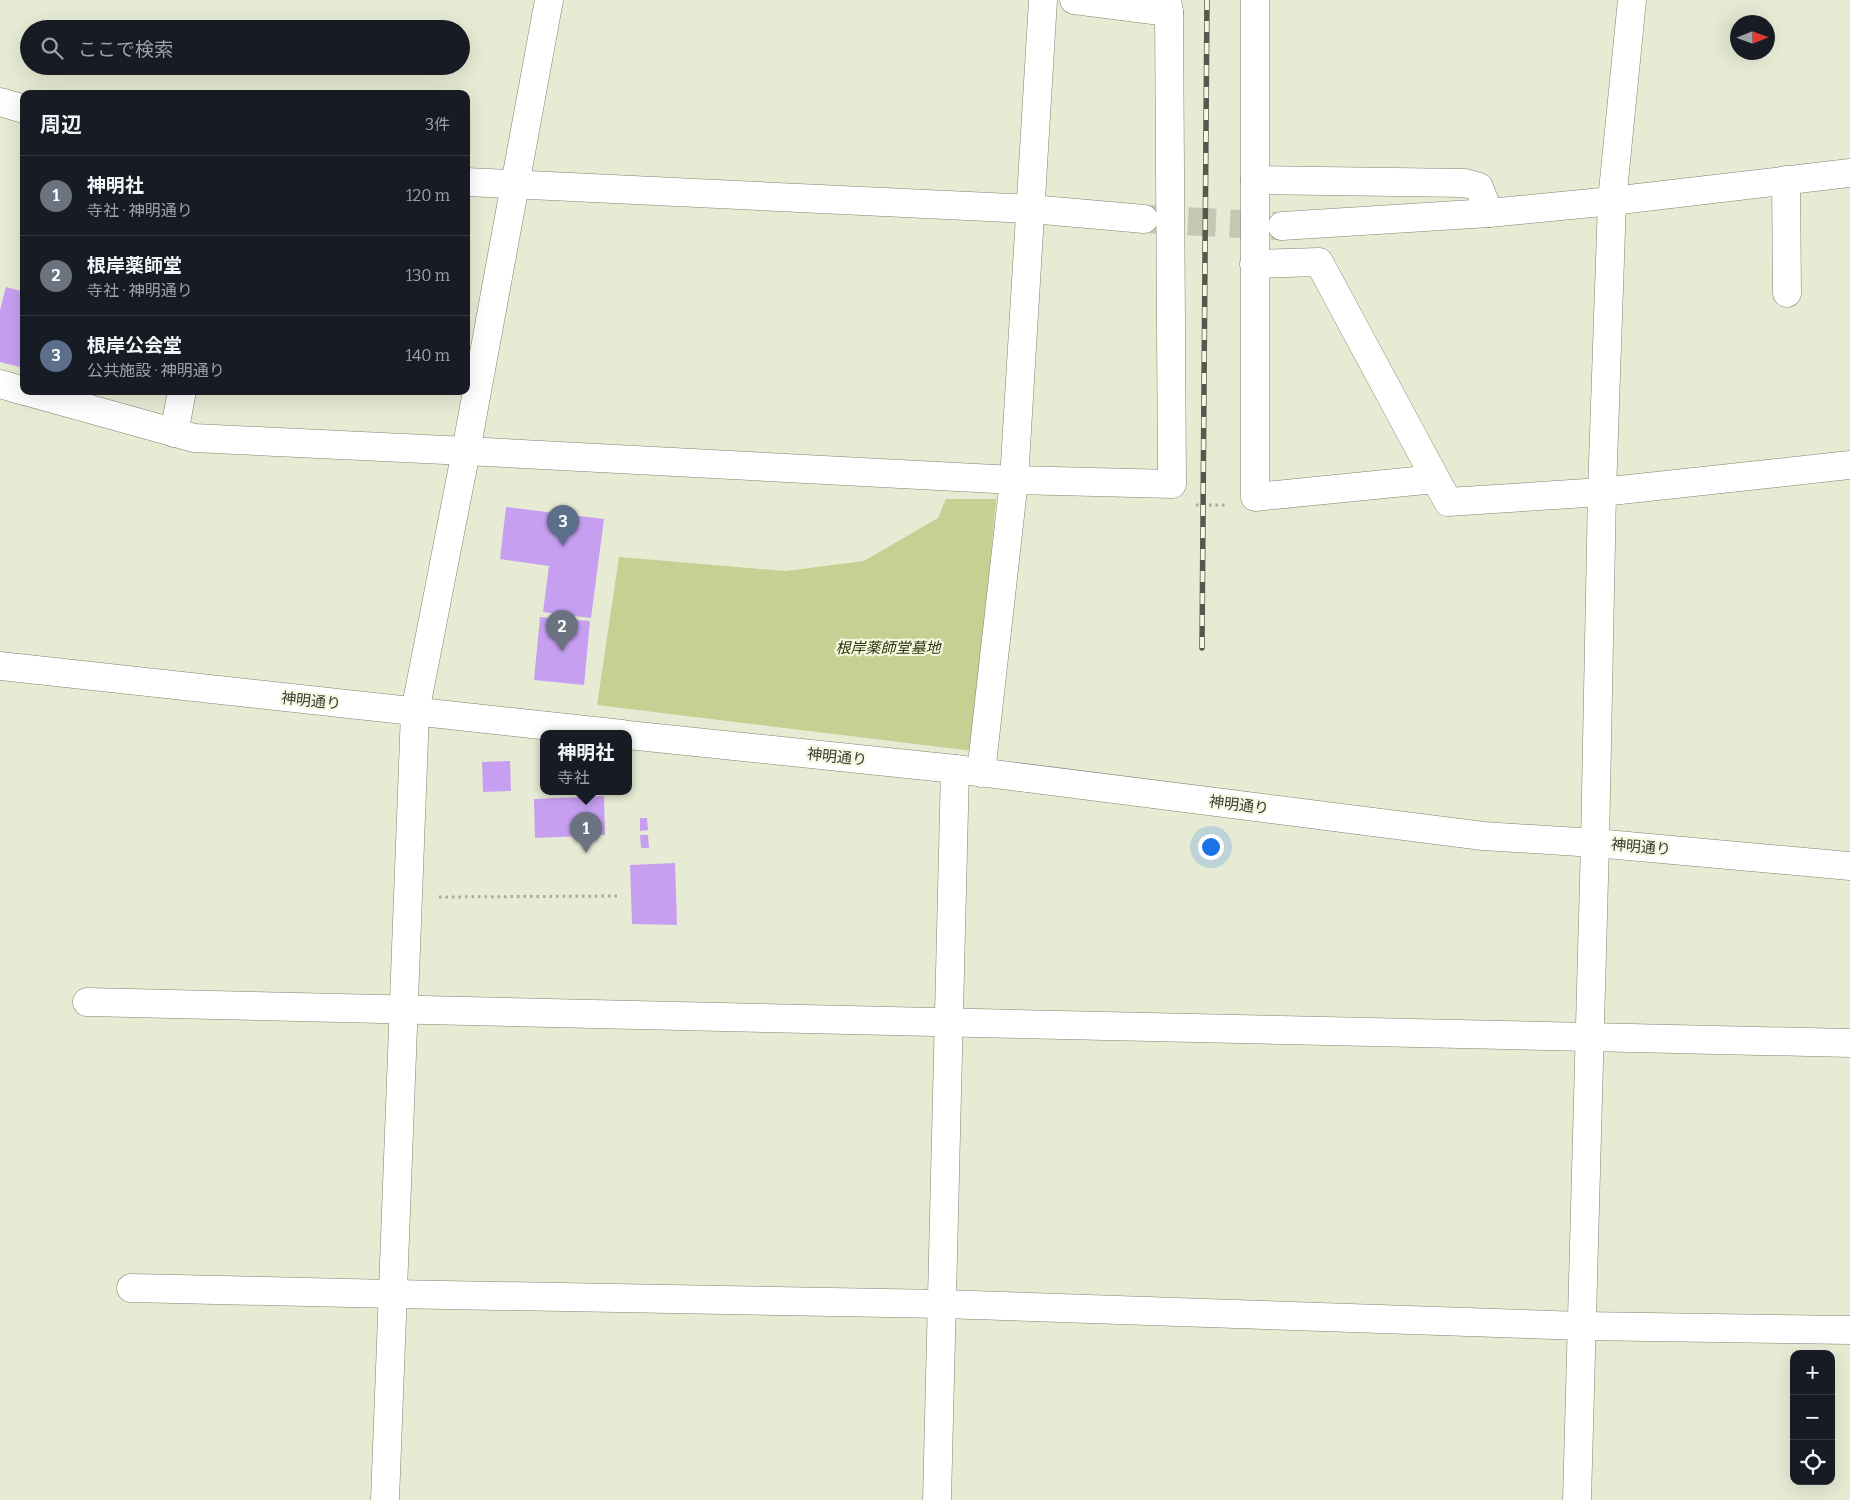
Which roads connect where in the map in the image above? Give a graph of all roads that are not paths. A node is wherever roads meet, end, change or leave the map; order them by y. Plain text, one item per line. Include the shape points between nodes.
1 (549, 0) edge
2 (1044, 0) edge
3 (1074, 0) edge
4 (1632, 0) edge
5 (1258, 1) edge
6 (1168, 6) edge
7 (0, 102) edge
8 (20, 107) edge
9 (1850, 173) edge
10 (1255, 180) junction
11 (1786, 180) junction
12 (470, 182) edge
13 (515, 186) junction
14 (1612, 201) junction
15 (1031, 209) junction
16 (1489, 213) junction
17 (1144, 219) tunnel mouth
18 (1282, 226) tunnel mouth
19 (1254, 264) junction
20 (1787, 293) dead end
21 (0, 384) edge
22 (20, 390) edge
23 (38, 395) edge
24 (181, 395) edge
25 (174, 433) junction
26 (466, 451) junction
27 (1850, 465) edge
28 (1435, 479) junction
29 (1014, 480) junction
30 (1602, 492) junction
31 (0, 666) edge
32 (415, 712) junction
33 (584, 730) edge
34 (632, 735) edge
35 (968, 771) junction
36 (1596, 843) junction
37 (1850, 866) edge
38 (87, 1002) dead end
39 (403, 1011) junction
40 (949, 1023) junction
41 (1590, 1036) junction
42 (1850, 1043) edge
43 (131, 1288) dead end
44 (392, 1294) junction
45 (942, 1304) junction
46 (1582, 1326) junction
47 (1850, 1330) edge
48 (385, 1500) edge
49 (937, 1500) edge
50 (1577, 1500) edge

1 - 13 street
2 - 15 street
3 - 6 street
4 - 14 street
5 - 10 street
6 - 29 street via 1172,484
7 - 8 street
9 - 11 street
10 - 16 street via 1466,183 1479,187
10 - 19 street
11 - 14 street
11 - 20 street
12 - 13 street
13 - 15 street
13 - 26 street
14 - 16 street
14 - 30 street
15 - 17 street
15 - 29 street
16 - 18 street
19 - 28 street via 1319,262
19 - 28 street via 1255,497
21 - 22 street
23 - 25 street
24 - 25 street
25 - 26 street via 194,438
26 - 29 street
26 - 32 street
27 - 30 street
28 - 30 street via 1448,502
29 - 35 street
30 - 36 street
31 - 32 street, 神明通り
32 - 33 street, 神明通り
32 - 39 street
34 - 35 street, 神明通り
35 - 36 street, 神明通り via 1483,836
35 - 40 street
36 - 37 street, 神明通り
36 - 41 street
38 - 39 street
39 - 40 street
39 - 44 street
40 - 41 street
40 - 45 street
41 - 42 street
41 - 46 street
43 - 44 street
44 - 45 street
44 - 48 street
45 - 46 street
45 - 49 street
46 - 47 street
46 - 50 street

